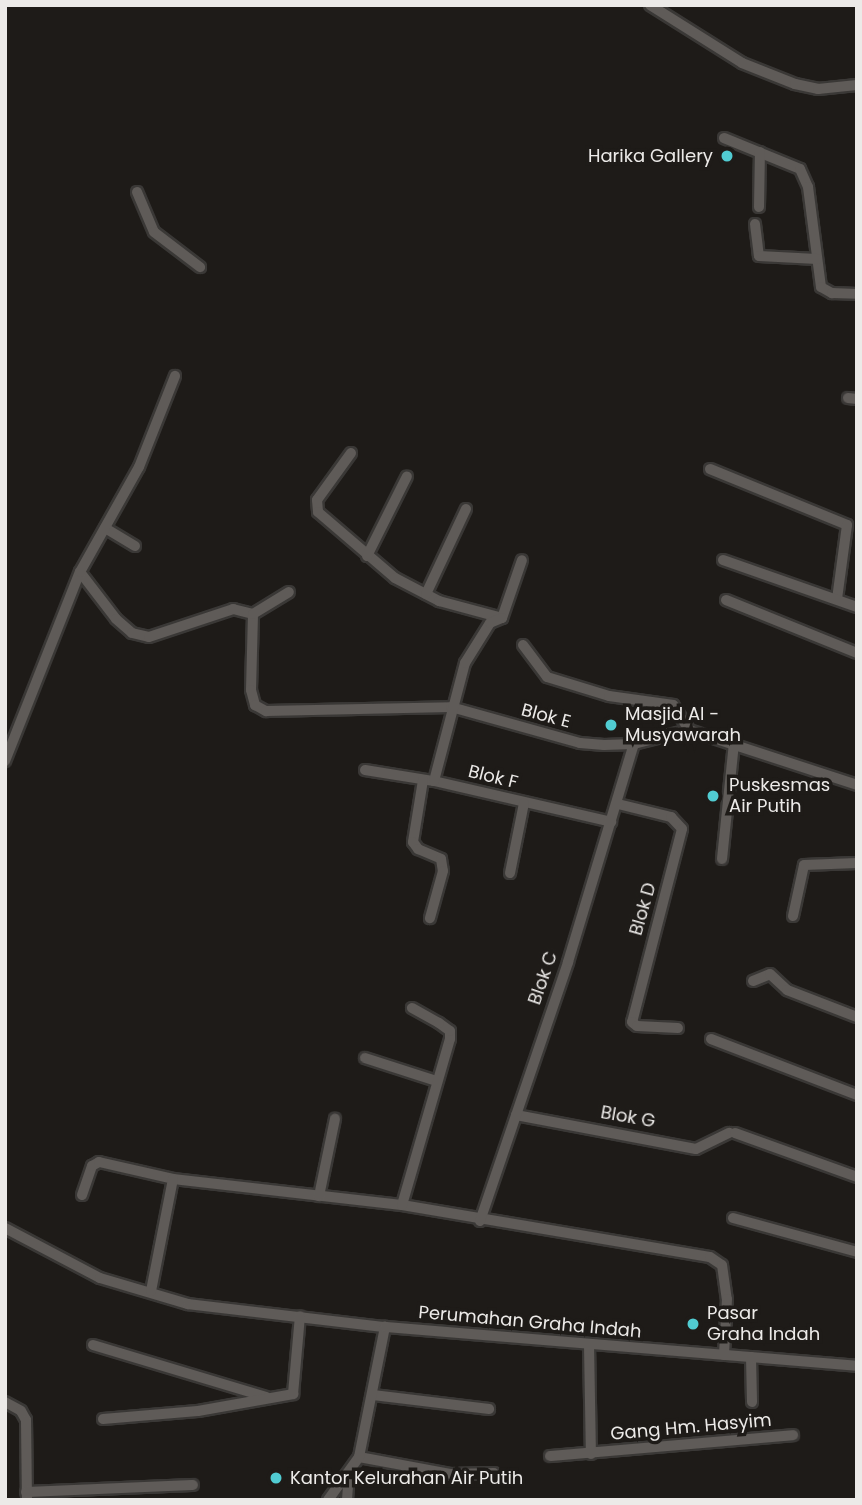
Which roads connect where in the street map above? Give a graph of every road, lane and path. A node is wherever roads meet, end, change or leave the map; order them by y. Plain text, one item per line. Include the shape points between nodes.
1 (658, 7) edge
2 (857, 85) edge
3 (724, 138) dead end
4 (760, 152) junction
5 (137, 192) dead end
6 (759, 207) dead end
7 (755, 224) dead end
8 (817, 259) junction
9 (200, 267) dead end
10 (857, 294) edge
11 (175, 376) dead end
12 (351, 453) dead end
13 (710, 469) dead end
14 (407, 476) dead end
15 (466, 509) dead end
16 (105, 528) junction
17 (135, 546) dead end
18 (368, 556) junction
19 (522, 560) dead end
20 (723, 560) dead end
21 (80, 572) junction
22 (289, 592) dead end
23 (426, 594) junction
24 (837, 599) junction
25 (726, 600) dead end
26 (857, 607) edge
27 (253, 614) junction
28 (502, 618) junction
29 (523, 645) dead end
30 (857, 653) edge
31 (452, 707) junction
32 (688, 730) junction
33 (734, 743) junction
34 (634, 744) junction
35 (5, 761) edge
36 (365, 770) dead end
37 (429, 780) junction
38 (857, 785) edge
39 (524, 803) junction
40 (618, 804) junction
41 (611, 822) junction
42 (722, 859) dead end
43 (857, 863) edge
44 (510, 873) dead end
45 (793, 916) dead end
46 (430, 918) dead end
47 (753, 981) dead end
48 (412, 1008) dead end
49 (857, 1017) edge
50 (678, 1028) dead end
51 (711, 1039) dead end
52 (365, 1058) dead end
53 (436, 1082) junction
54 (857, 1095) edge
55 (516, 1115) junction
56 (335, 1119) dead end
57 (857, 1177) edge
58 (173, 1180) junction
59 (82, 1195) dead end
60 (319, 1196) junction
61 (402, 1205) junction
62 (733, 1219) dead end
63 (480, 1221) junction
64 (5, 1228) edge
65 (857, 1252) edge
66 (151, 1291) junction
67 (300, 1316) junction
68 (385, 1327) junction
69 (589, 1344) junction
70 (93, 1345) dead end
71 (724, 1355) junction
72 (751, 1357) junction
73 (857, 1366) edge
74 (373, 1395) junction
75 (268, 1398) junction
76 (5, 1402) edge
77 (752, 1402) dead end
78 (489, 1409) dead end
79 (103, 1419) dead end
80 (793, 1436) dead end
81 (591, 1454) junction
82 (550, 1456) dead end
83 (359, 1457) junction
84 (494, 1473) dead end
85 (349, 1474) junction
86 (193, 1485) dead end
87 (27, 1496) edge
88 (328, 1500) edge
89 (347, 1500) edge

1 - 2 street via 742,63 795,84 818,89
3 - 4 street
4 - 6 street
4 - 8 street via 796,166 805,176
5 - 9 street via 154,232
7 - 8 street via 759,256
8 - 10 street via 824,290
11 - 16 street via 154,437
12 - 18 street via 316,506
13 - 24 street via 847,525
14 - 18 street
15 - 23 street
16 - 17 street
16 - 21 street
18 - 23 street
19 - 28 street
20 - 24 street
21 - 27 street via 132,633 149,637 233,609
21 - 35 street
22 - 27 street
23 - 28 street
24 - 26 street
25 - 30 street
27 - 31 street, Blok E via 251,690 255,705 266,711
28 - 31 street via 489,623 465,663
29 - 32 street via 547,677 609,696 673,705
31 - 34 street, Blok E via 580,743
31 - 37 street
32 - 33 street
32 - 34 street, Blok E
33 - 38 street
33 - 42 street
34 - 40 street, Blok C
36 - 37 street, Blok F
37 - 39 street, Blok F
37 - 46 street via 413,842 441,859 443,871
39 - 41 street, Blok F
39 - 44 street
40 - 41 street, Blok C
40 - 50 street, Blok D via 671,817 682,829 632,1022
41 - 55 street, Blok C
43 - 45 street via 804,865
47 - 49 street via 770,974 788,990
48 - 53 street via 450,1031
51 - 54 street
52 - 53 street
53 - 61 street
55 - 57 street, Blok G via 696,1149 732,1133
55 - 63 street, Blok C
56 - 60 street
58 - 59 street via 95,1163
58 - 60 street
58 - 66 street
60 - 61 street
61 - 63 street
62 - 65 street
63 - 71 street via 715,1259 722,1265 727,1299
64 - 66 street, Perumahan Graha Indah via 100,1279
66 - 67 street, Perumahan Graha Indah via 188,1304
67 - 68 street, Perumahan Graha Indah
67 - 75 street via 295,1390
68 - 69 street, Perumahan Graha Indah
68 - 74 street
69 - 71 street, Perumahan Graha Indah
69 - 81 street, Gang Hm. Hasyim
70 - 75 street
71 - 72 street, Perumahan Graha Indah
72 - 73 street, Perumahan Graha Indah
72 - 77 street
74 - 78 street
74 - 83 street
75 - 79 street via 198,1411
76 - 87 street via 21,1411 26,1420
80 - 81 street, Gang Hm. Hasyim
81 - 82 street, Gang Hm. Hasyim
83 - 84 street via 451,1474
83 - 85 street
85 - 88 street
85 - 89 street
86 - 87 street

